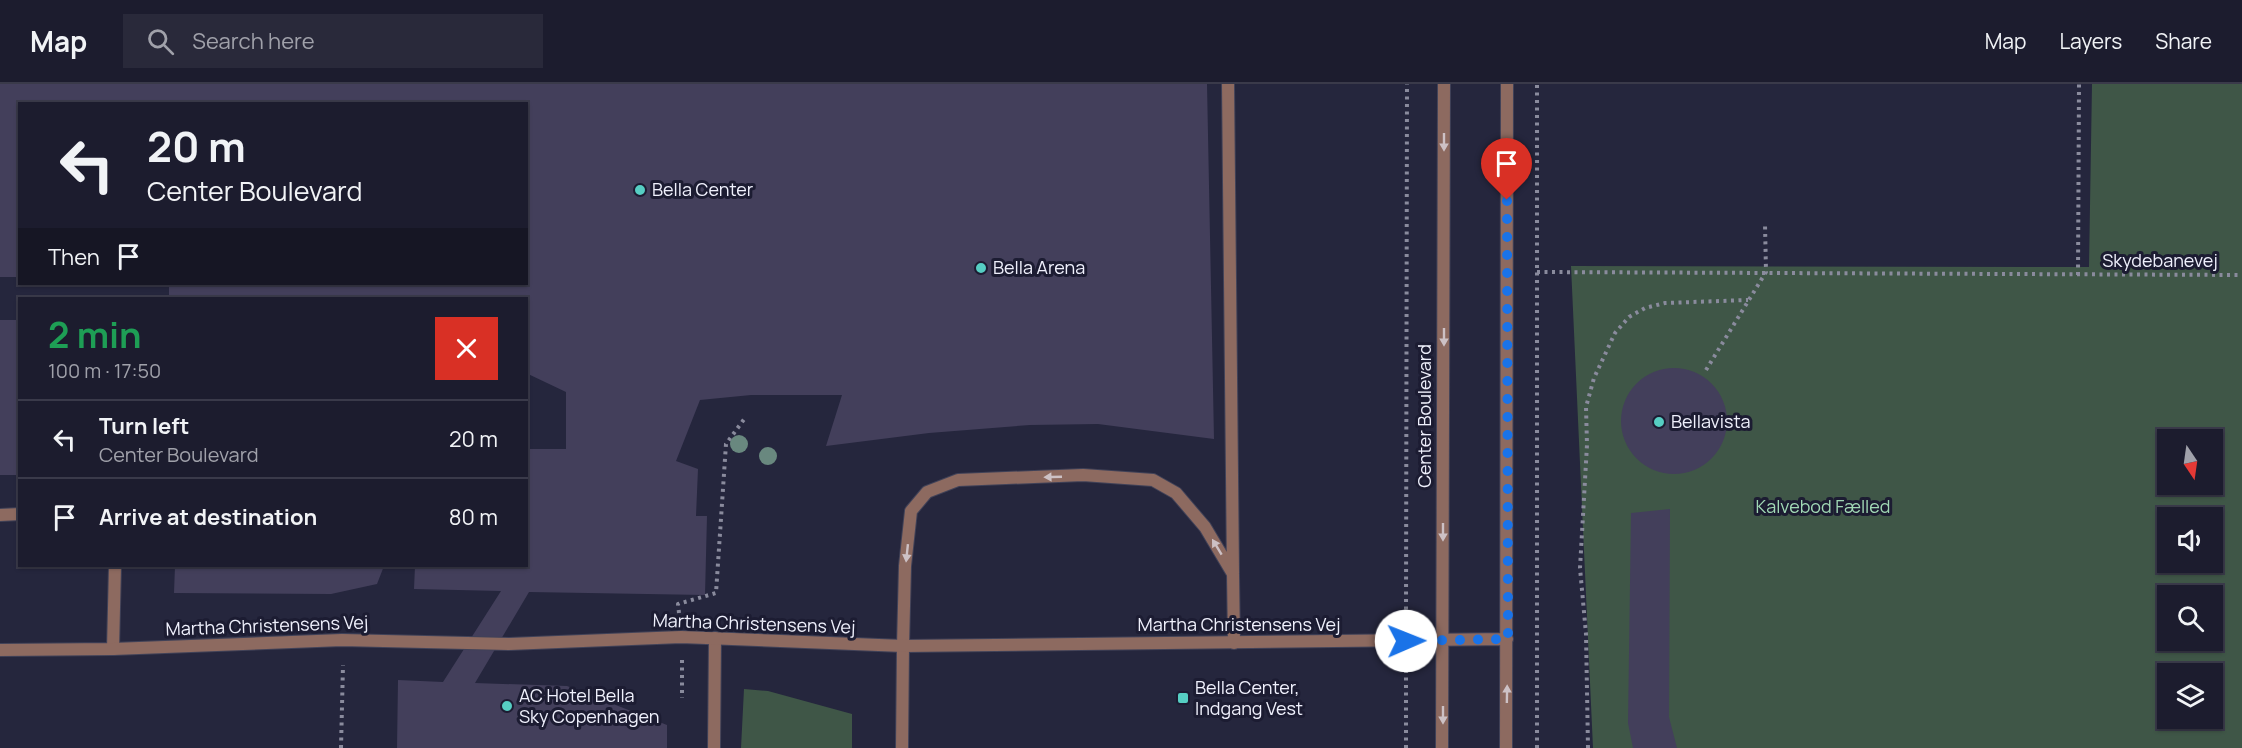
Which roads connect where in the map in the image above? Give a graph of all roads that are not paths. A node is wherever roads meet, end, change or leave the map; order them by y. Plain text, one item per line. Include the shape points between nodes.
1 (1228, 84) edge
2 (1444, 84) edge
3 (1507, 84) edge
4 (18, 514) edge
5 (0, 515) edge
6 (115, 567) edge
7 (1233, 574) junction
8 (715, 638) junction
9 (1508, 639) junction
10 (1443, 640) junction
11 (1234, 643) junction
12 (903, 646) junction
13 (113, 649) junction
14 (0, 650) edge
15 (714, 748) edge
16 (902, 748) edge
17 (1442, 748) edge
18 (1506, 748) edge

1 - 7 street
2 -> 10 street, Center Boulevard
3 - 9 street
4 - 5 street
6 - 13 street
7 - 11 street
7 -> 12 street via 1205,527 1176,493 1153,480 1083,475 958,480 927,492 911,511
8 - 12 street, Martha Christensens Vej
8 - 13 street, Martha Christensens Vej via 509,644 342,640
8 - 15 street
9 - 10 street, Martha Christensens Vej
18 -> 9 street
10 - 11 street, Martha Christensens Vej
10 -> 17 street, Center Boulevard
11 - 12 street, Martha Christensens Vej
12 - 16 street
13 - 14 street, Martha Christensens Vej

